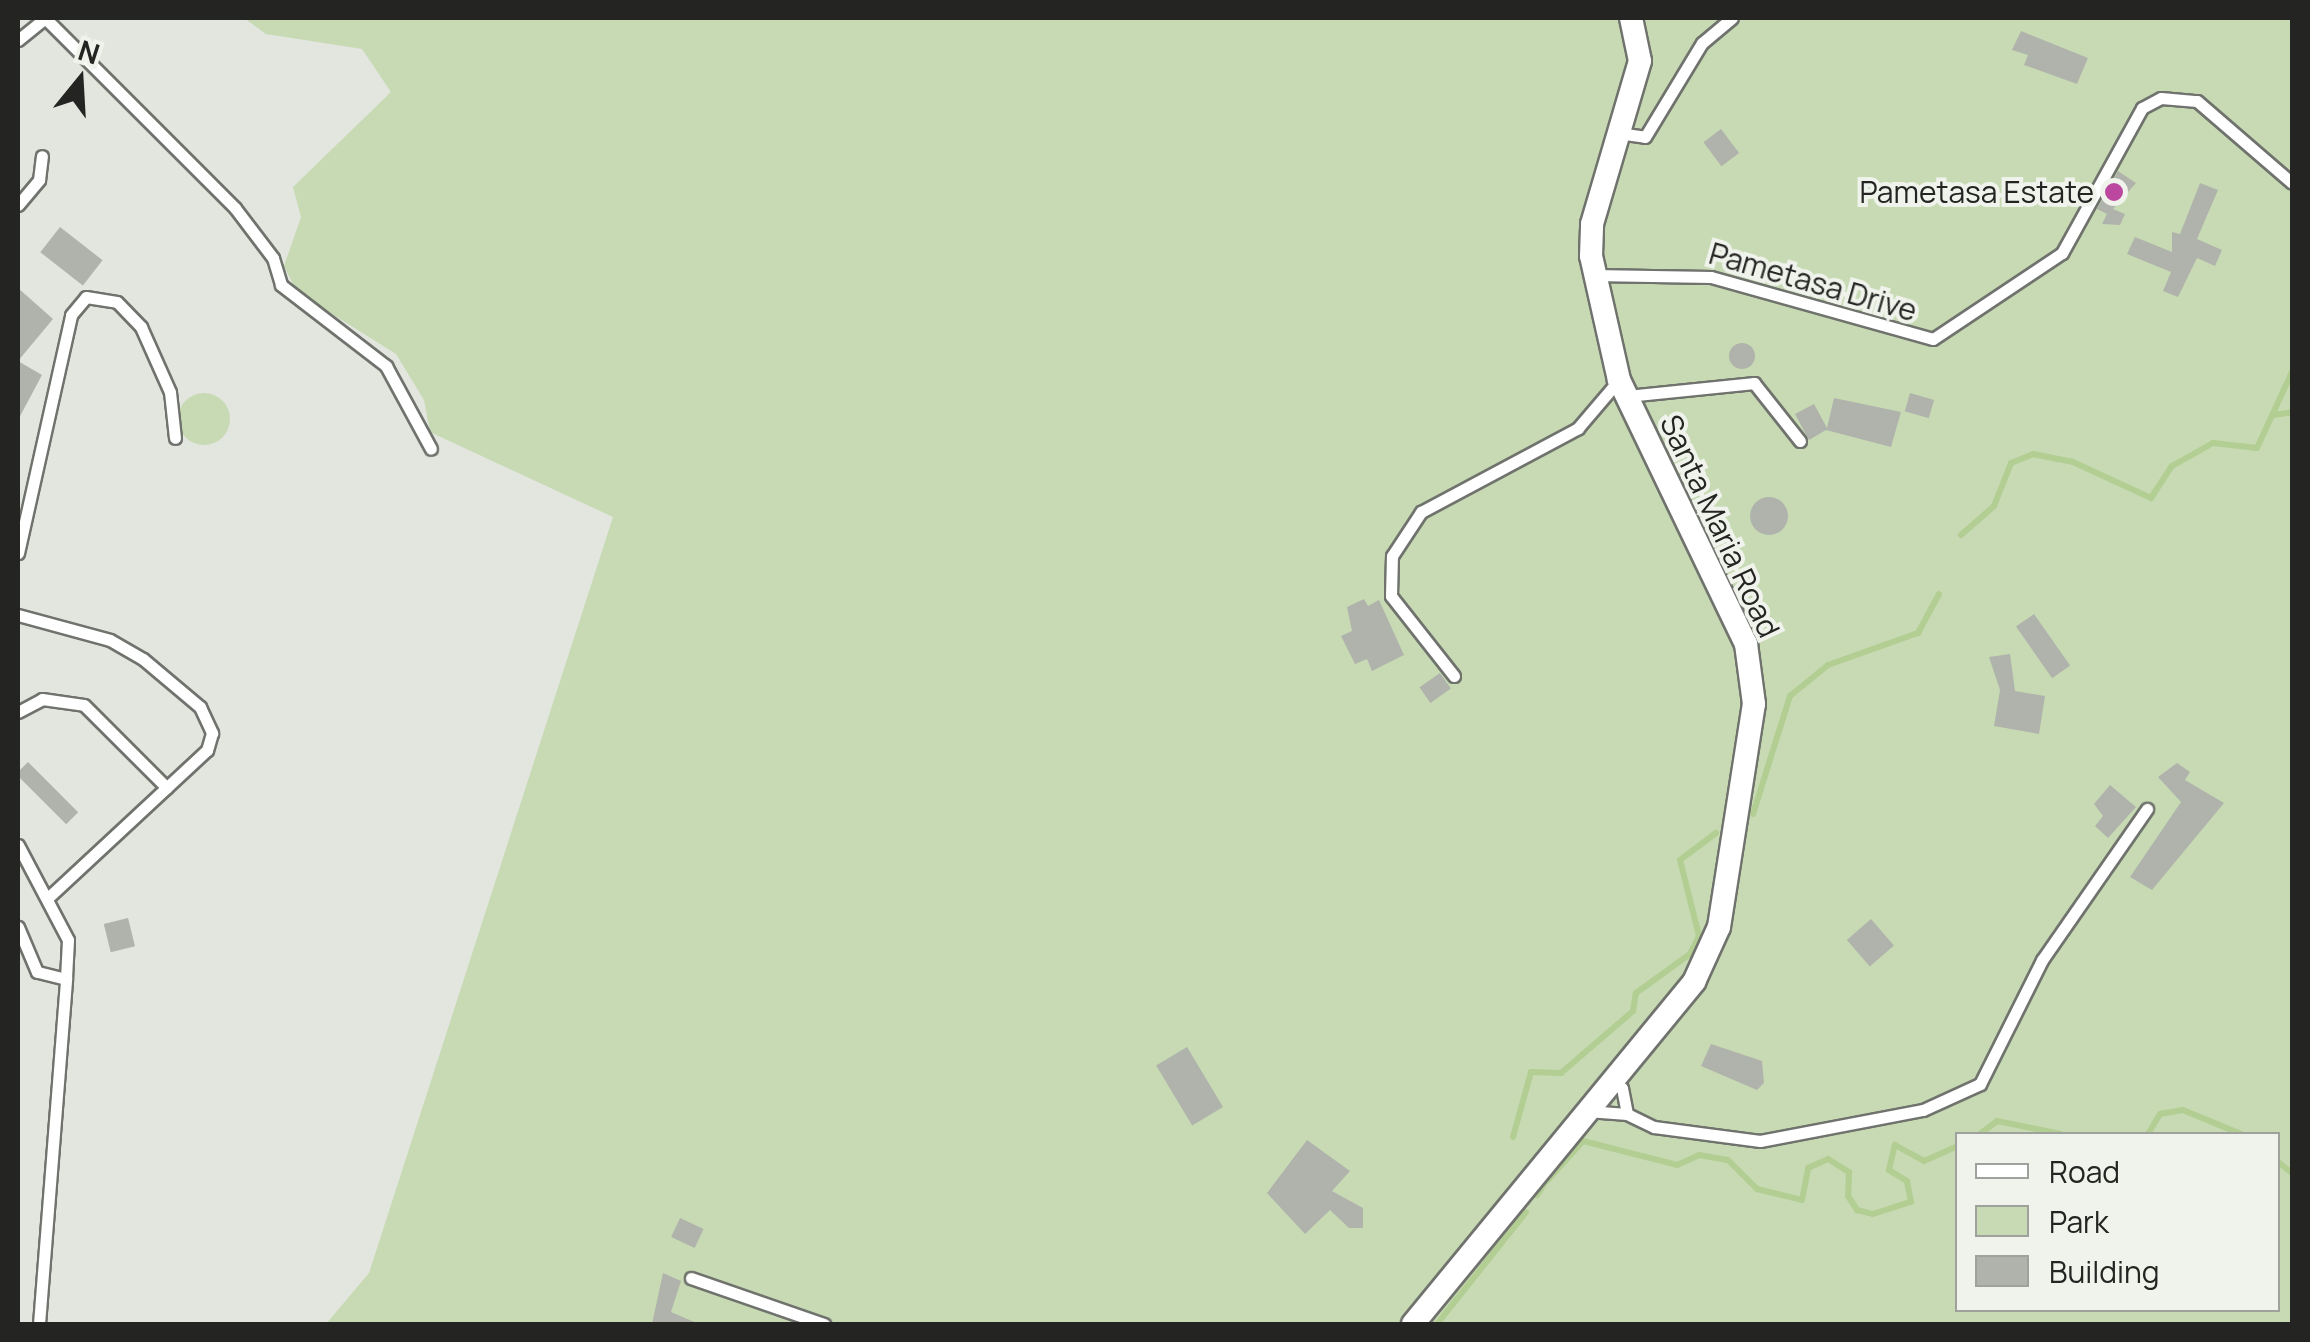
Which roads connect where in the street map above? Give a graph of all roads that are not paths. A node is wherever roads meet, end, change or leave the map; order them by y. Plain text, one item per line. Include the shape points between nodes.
1 (1631, 18) edge
2 (1732, 18) edge
3 (18, 40) edge
4 (1618, 133) junction
5 (42, 156) dead end
6 (2292, 182) edge
7 (18, 205) edge
8 (1593, 274) junction
9 (1623, 388) junction
10 (175, 438) dead end
11 (1800, 441) dead end
12 (431, 449) dead end
13 (18, 553) edge
14 (18, 615) edge
15 (1454, 676) dead end
16 (18, 712) edge
17 (166, 788) junction
18 (2147, 809) dead end
19 (18, 845) edge
20 (49, 897) junction
21 (18, 927) edge
22 (66, 979) junction
23 (1608, 1079) junction
24 (1584, 1109) junction
25 (1627, 1114) junction
26 (691, 1278) dead end
27 (39, 1324) edge
28 (824, 1324) edge
29 (1413, 1324) edge

1 - 4 street, Santa Maria Road via 1640,61
2 - 4 lane via 1702,43 1645,137
3 - 12 lane via 44,18 235,208 273,258 281,285 386,366
4 - 8 street, Santa Maria Road via 1592,224
5 - 7 lane via 39,180
6 - 8 lane, Pametasa Drive via 2198,101 2161,98 2142,108 2062,253 1933,339 1711,277
8 - 9 street, Santa Maria Road
9 - 11 lane via 1754,383
9 - 15 lane via 1578,428 1421,512 1392,556 1391,596
9 - 23 street, Santa Maria Road via 1746,644 1754,704 1718,927 1694,982
10 - 13 lane via 170,392 141,327 117,302 86,297 71,315
14 - 17 lane via 110,640 200,707 212,733 207,750
16 - 17 lane via 42,699 84,705
17 - 20 lane
18 - 25 lane via 2042,960 1980,1084 1923,1110 1760,1141 1654,1127
19 - 20 lane
20 - 22 lane via 68,940
21 - 22 lane via 37,972
22 - 27 lane
23 - 24 street, Santa Maria Road
23 - 25 lane via 1622,1088
24 - 25 lane
24 - 29 street, Santa Maria Road
26 - 28 lane

